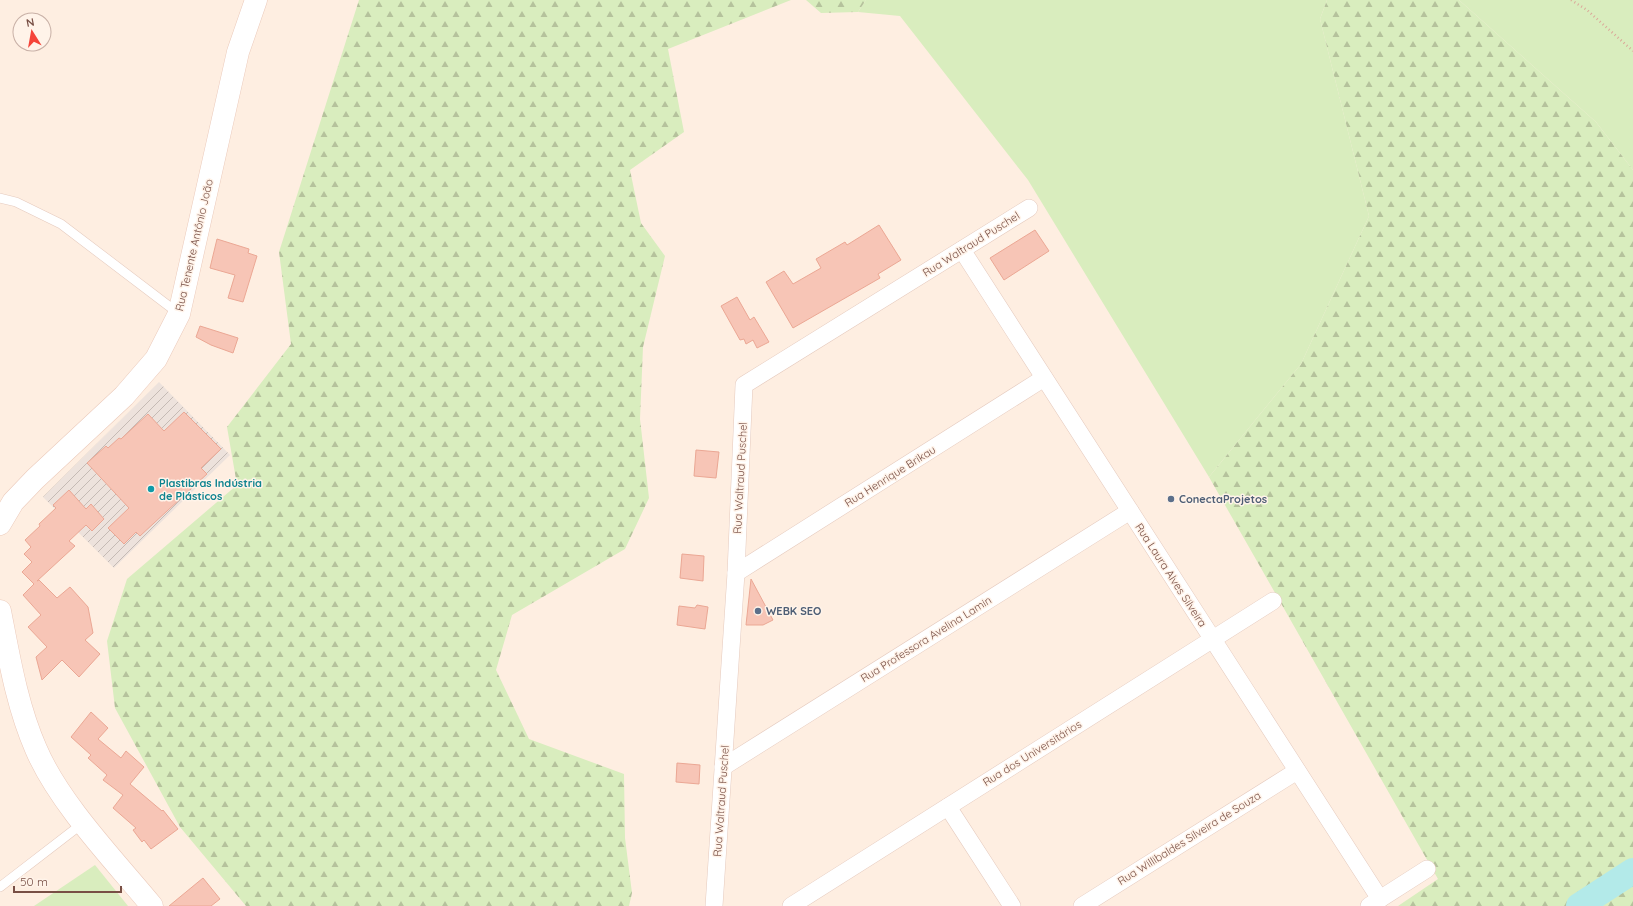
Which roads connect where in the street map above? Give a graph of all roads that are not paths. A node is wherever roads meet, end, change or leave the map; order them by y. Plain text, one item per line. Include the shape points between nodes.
1 (256, 0) edge
2 (0, 198) edge
3 (1029, 208) dead end
4 (962, 250) junction
5 (179, 314) junction
6 (1044, 378) junction
7 (1130, 511) junction
8 (0, 524) edge
9 (736, 573) junction
10 (1272, 601) dead end
11 (0, 611) edge
12 (2, 634) edge
13 (1212, 639) junction
14 (723, 767) junction
15 (1297, 771) junction
16 (948, 807) junction
17 (84, 823) junction
18 (1427, 869) dead end
19 (0, 887) edge
20 (1375, 903) edge
21 (152, 906) edge
22 (714, 906) edge
23 (791, 906) edge
24 (1012, 906) edge
25 (1082, 906) edge

1 - 5 street, Rua Tenente Antônio João via 238,52
2 - 5 lane via 16,202 61,224
3 - 4 street, Rua Waltraud Puschel
4 - 6 street, Rua Laura Alves Silveira
4 - 9 street, Rua Waltraud Puschel via 744,385
5 - 8 street, Rua Tenente Antônio João via 156,359 124,396 13,502
6 - 7 street, Rua Laura Alves Silveira
6 - 9 street, Rua Henrique Brikau
7 - 13 street, Rua Laura Alves Silveira
7 - 14 street, Rua Professora Avelina Lamin
9 - 14 street, Rua Waltraud Puschel
10 - 13 street, Rua dos Universitários
11 - 12 street
12 - 17 street via 36,749 53,781
13 - 15 street, Rua Laura Alves Silveira
13 - 16 street, Rua dos Universitários
14 - 22 street, Rua Waltraud Puschel
15 - 20 street, Rua Laura Alves Silveira
15 - 25 street, Rua Willibaldes Silveira de Souza
16 - 23 street, Rua dos Universitários
16 - 24 street
17 - 19 lane
17 - 21 street
18 - 20 street

